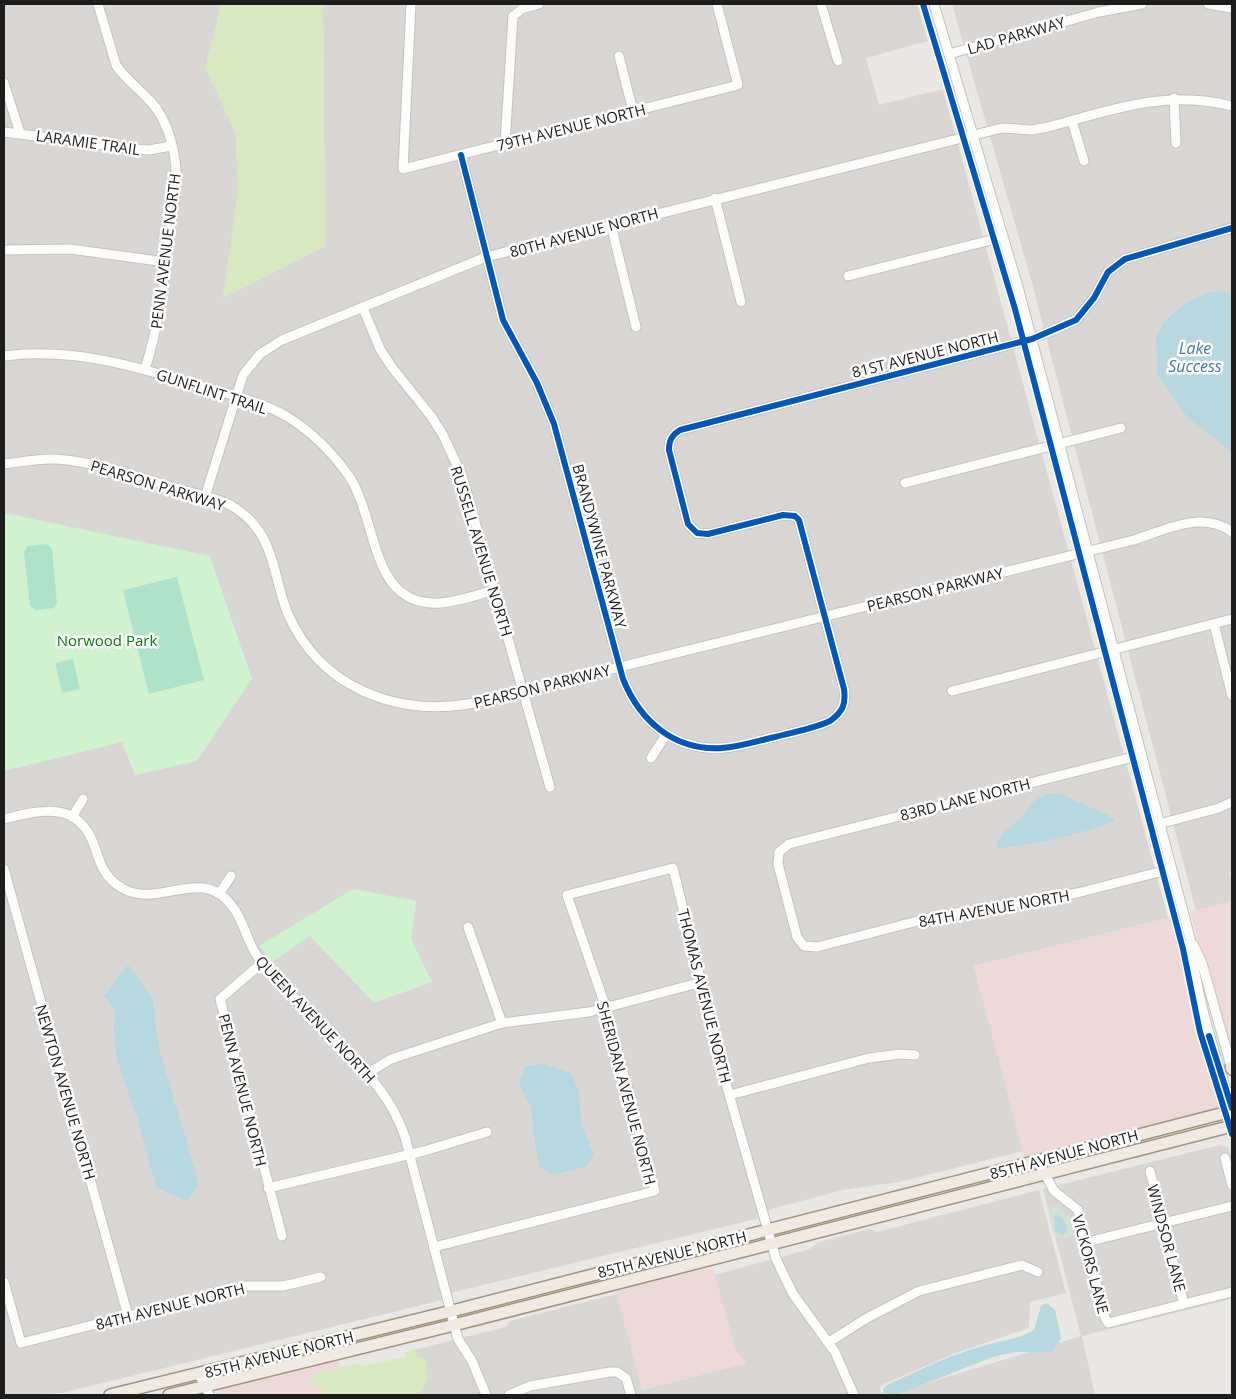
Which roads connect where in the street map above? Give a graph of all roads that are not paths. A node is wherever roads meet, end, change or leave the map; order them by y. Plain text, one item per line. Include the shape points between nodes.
1 (98, 4) edge
2 (411, 4) edge
3 (539, 4) edge
4 (717, 4) edge
5 (821, 4) edge
6 (934, 4) edge
7 (1142, 4) edge
8 (1208, 4) edge
9 (1232, 8) edge
10 (949, 54) junction
11 (619, 56) dead end
12 (838, 61) dead end
13 (4, 84) edge
14 (1174, 98) junction
15 (1232, 106) edge
16 (634, 111) junction
17 (1072, 121) junction
18 (4, 132) edge
19 (20, 133) junction
20 (973, 135) junction
21 (1176, 143) dead end
22 (505, 144) junction
23 (171, 146) junction
24 (461, 155) junction
25 (1084, 161) dead end
26 (715, 198) junction
27 (611, 225) junction
28 (1232, 228) edge
29 (1003, 237) junction
30 (4, 250) edge
31 (486, 257) junction
32 (166, 262) junction
33 (848, 276) dead end
34 (741, 302) dead end
35 (363, 308) junction
36 (636, 327) dead end
37 (1032, 339) junction
38 (4, 356) edge
39 (145, 369) junction
40 (236, 396) junction
41 (1121, 428) dead end
42 (1059, 444) junction
43 (4, 464) edge
44 (905, 483) dead end
45 (205, 497) junction
46 (1232, 532) edge
47 (1088, 552) junction
48 (495, 590) junction
49 (825, 615) junction
50 (1232, 619) edge
51 (1214, 624) junction
52 (1114, 651) junction
53 (620, 667) junction
54 (523, 691) junction
55 (952, 691) dead end
56 (1232, 696) edge
57 (666, 735) junction
58 (1141, 755) junction
59 (650, 758) dead end
60 (550, 787) dead end
61 (83, 799) dead end
62 (1232, 802) edge
63 (72, 817) junction
64 (4, 819) edge
65 (1159, 824) junction
66 (4, 869) edge
67 (1171, 869) junction
68 (231, 876) dead end
69 (219, 894) junction
70 (567, 895) joint
71 (468, 927) dead end
72 (1190, 938) junction
73 (817, 947) joint
74 (263, 962) junction
75 (702, 982) junction
76 (606, 1008) junction
77 (502, 1022) junction
78 (915, 1056) dead end
79 (1232, 1069) edge
80 (368, 1073) junction
81 (730, 1095) junction
82 (1232, 1109) edge
83 (1232, 1126) edge
84 (488, 1132) dead end
85 (410, 1154) junction
86 (1225, 1158) dead end
87 (1038, 1161) junction
88 (1150, 1171) dead end
89 (1046, 1173) junction
90 (1232, 1185) edge
91 (268, 1188) junction
92 (1232, 1206) edge
93 (1162, 1223) junction
94 (768, 1230) junction
95 (282, 1236) dead end
96 (1087, 1242) junction
97 (772, 1244) junction
98 (434, 1247) junction
99 (1038, 1272) dead end
100 (321, 1277) dead end
101 (4, 1282) edge
102 (1232, 1292) edge
103 (1184, 1304) junction
104 (452, 1311) junction
105 (128, 1316) junction
106 (454, 1325) junction
107 (829, 1342) junction
108 (198, 1374) junction
109 (202, 1391) edge
110 (110, 1395) edge
111 (169, 1395) edge
112 (486, 1395) edge
113 (509, 1395) edge
114 (631, 1395) edge
115 (854, 1395) edge

1 - 23 street, PENN AVENUE NORTH via 116,65 157,109
2 - 24 street, 79TH AVENUE NORTH via 403,169
3 - 22 street via 522,9 513,16
4 - 16 street, 79TH AVENUE NORTH via 738,85
5 - 12 street
6 - 10 street
7 - 10 street, LAD PARKWAY via 1100,12
8 - 9 street
10 - 20 street
11 - 16 street
13 - 19 street
14 - 15 street, 80TH AVENUE NORTH
14 - 17 street, 80TH AVENUE NORTH via 1148,100
14 - 21 street
16 - 22 street, 79TH AVENUE NORTH
17 - 20 street, 80TH AVENUE NORTH via 1032,130 1002,128
17 - 25 street
18 - 19 street, LARAMIE TRAIL
19 - 23 street, LARAMIE TRAIL via 148,150
20 - 26 street, 80TH AVENUE NORTH
20 - 29 street
22 - 24 street, 79TH AVENUE NORTH
23 - 32 street, PENN AVENUE NORTH via 177,176
24 - 31 street, BRANDYWINE PARKWAY
26 - 27 street, 80TH AVENUE NORTH
26 - 34 street
27 - 31 street, 80TH AVENUE NORTH
27 - 36 street
28 - 37 street, 81ST AVENUE NORTH via 1124,259 1108,272 1094,298 1076,320
29 - 33 street
29 - 37 street
30 - 32 street via 70,249
31 - 35 street, 80TH AVENUE NORTH
31 - 53 street, BRANDYWINE PARKWAY via 503,320 538,383 554,424
32 - 39 street, PENN AVENUE NORTH via 156,327
35 - 40 street, 80TH AVENUE NORTH via 270,346 250,364
35 - 48 street, RUSSELL AVENUE NORTH via 387,361 431,416 453,455 469,497
37 - 42 street
37 - 49 street, 81ST AVENUE NORTH via 680,430 670,440 669,450 688,524 697,533 708,534 784,515 795,516 802,525
38 - 39 street, GUNFLINT TRAIL via 33,353 82,356
39 - 40 street, GUNFLINT TRAIL
40 - 45 street, 80TH AVENUE NORTH
40 - 48 street, GUNFLINT TRAIL via 285,416 329,451 358,492 382,565 402,593 423,603 436,604
41 - 42 street
42 - 44 street
42 - 47 street
43 - 45 street, PEARSON PARKWAY via 32,459 80,462 104,466
45 - 54 street, PEARSON PARKWAY via 230,506 255,525 300,635 346,682 386,701 430,708 452,707
46 - 47 street, PEARSON PARKWAY via 1210,522 1192,522
47 - 49 street, PEARSON PARKWAY
47 - 52 street
48 - 54 street, RUSSELL AVENUE NORTH
49 - 53 street, PEARSON PARKWAY
49 - 57 street, BRANDYWINE PARKWAY via 844,688 842,711 830,721 723,748 690,745
50 - 51 street
51 - 52 street
51 - 56 street
52 - 55 street
52 - 58 street
53 - 54 street, PEARSON PARKWAY
53 - 57 street, BRANDYWINE PARKWAY via 637,708
54 - 60 street, RUSSELL AVENUE NORTH
57 - 59 street
58 - 65 street
58 - 73 street, 83RD LANE NORTH via 789,844 780,852 778,864 797,936 804,946
61 - 63 street
62 - 65 street
63 - 64 street, QUEEN AVENUE NORTH via 53,810
63 - 69 street, QUEEN AVENUE NORTH via 90,834 103,871 122,888 146,895 194,886
65 - 67 street
66 - 105 street, NEWTON AVENUE NORTH
67 - 72 street
67 - 73 street, 84TH AVENUE NORTH via 1077,893 933,917
68 - 69 street
69 - 74 street, QUEEN AVENUE NORTH via 233,906 251,947
70 - 75 street, THOMAS AVENUE NORTH via 673,868
70 - 76 street, SHERIDAN AVENUE NORTH
71 - 77 street
72 - 79 street via 1202,963
72 - 82 street via 1207,1030
74 - 80 street, QUEEN AVENUE NORTH
74 - 91 street, PENN AVENUE NORTH via 220,999
75 - 76 street
75 - 81 street, THOMAS AVENUE NORTH
76 - 77 street
76 - 98 street, SHERIDAN AVENUE NORTH via 655,1191
77 - 80 street via 391,1059
78 - 81 street via 900,1054 869,1058
80 - 85 street, QUEEN AVENUE NORTH via 393,1106
81 - 94 street, THOMAS AVENUE NORTH
82 - 87 main road, 85TH AVENUE NORTH
83 - 89 main road, 85TH AVENUE NORTH
84 - 85 street
85 - 91 street
85 - 98 street, QUEEN AVENUE NORTH
86 - 90 street
87 - 89 street, VICKORS LANE
87 - 94 main road, 85TH AVENUE NORTH
88 - 93 street, WINDSOR LANE
89 - 96 street, VICKORS LANE via 1054,1191 1078,1210
89 - 97 main road, 85TH AVENUE NORTH
91 - 95 street, PENN AVENUE NORTH
92 - 93 street
93 - 96 street
93 - 103 street, WINDSOR LANE
94 - 97 street, THOMAS AVENUE NORTH
94 - 104 main road, 85TH AVENUE NORTH
96 - 103 street, VICKORS LANE via 1108,1323
97 - 106 main road, 85TH AVENUE NORTH
97 - 107 street, THOMAS AVENUE NORTH via 793,1294
98 - 104 street, QUEEN AVENUE NORTH
99 - 107 street via 1022,1265 919,1291
100 - 105 street, 84TH AVENUE NORTH via 283,1286 247,1286
101 - 105 street, 84TH AVENUE NORTH via 21,1343
102 - 103 street
104 - 106 street, QUEEN AVENUE NORTH
104 - 108 main road, 85TH AVENUE NORTH
106 - 109 main road, 85TH AVENUE NORTH
106 - 112 street, QUEEN AVENUE NORTH
107 - 115 street, THOMAS AVENUE NORTH
108 - 109 street
108 - 110 main road, 85TH AVENUE NORTH
109 - 111 main road, 85TH AVENUE NORTH
113 - 114 street via 530,1386 617,1372 626,1378

